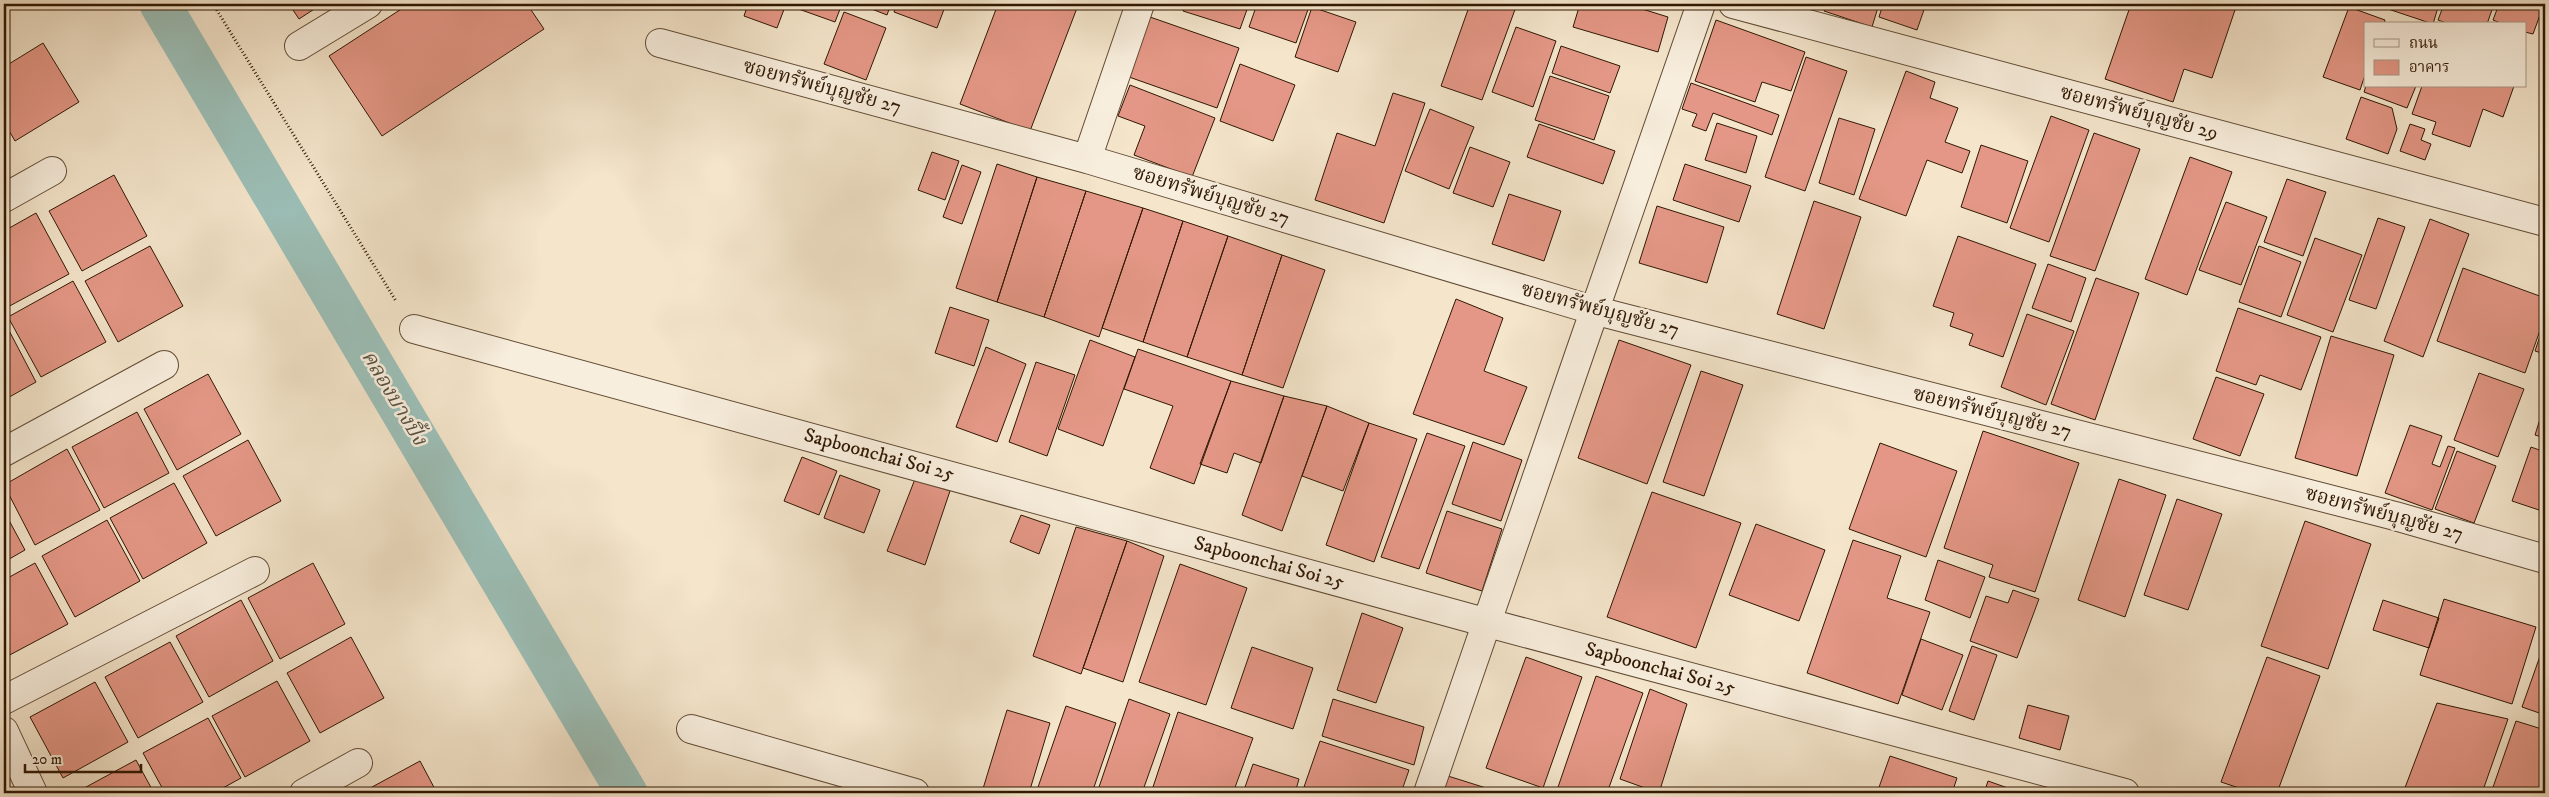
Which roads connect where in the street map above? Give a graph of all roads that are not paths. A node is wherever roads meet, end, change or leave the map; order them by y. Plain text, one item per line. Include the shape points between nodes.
1 (368, 4) edge
2 (1140, 4) edge
3 (1701, 4) edge
4 (1733, 4) edge
5 (660, 43) dead end
6 (299, 46) dead end
7 (1088, 159) junction
8 (52, 172) dead end
9 (4, 198) edge
10 (2545, 222) edge
11 (1592, 310) junction
12 (414, 329) road end
13 (164, 366) dead end
14 (4, 452) edge
15 (2545, 559) edge
16 (255, 571) dead end
17 (1488, 623) junction
18 (4, 700) edge
19 (691, 728) dead end
20 (4, 731) edge
21 (358, 763) dead end
22 (33, 793) edge
23 (304, 793) edge
24 (915, 793) edge
25 (1428, 793) edge
26 (2126, 793) edge

1 - 6 street
2 - 7 street
3 - 11 street
4 - 10 street, ซอยทรัพย์บุญชัย 29
5 - 7 street, ซอยทรัพย์บุญชัย 27
7 - 11 street, ซอยทรัพย์บุญชัย 27
8 - 9 street
11 - 15 street, ซอยทรัพย์บุญชัย 27 via 2396,516
11 - 17 street
12 - 17 street, Sapboonchai Soi 25
13 - 14 street
16 - 18 street
17 - 25 street
17 - 26 street, Sapboonchai Soi 25
19 - 24 street
20 - 22 street
21 - 23 street

